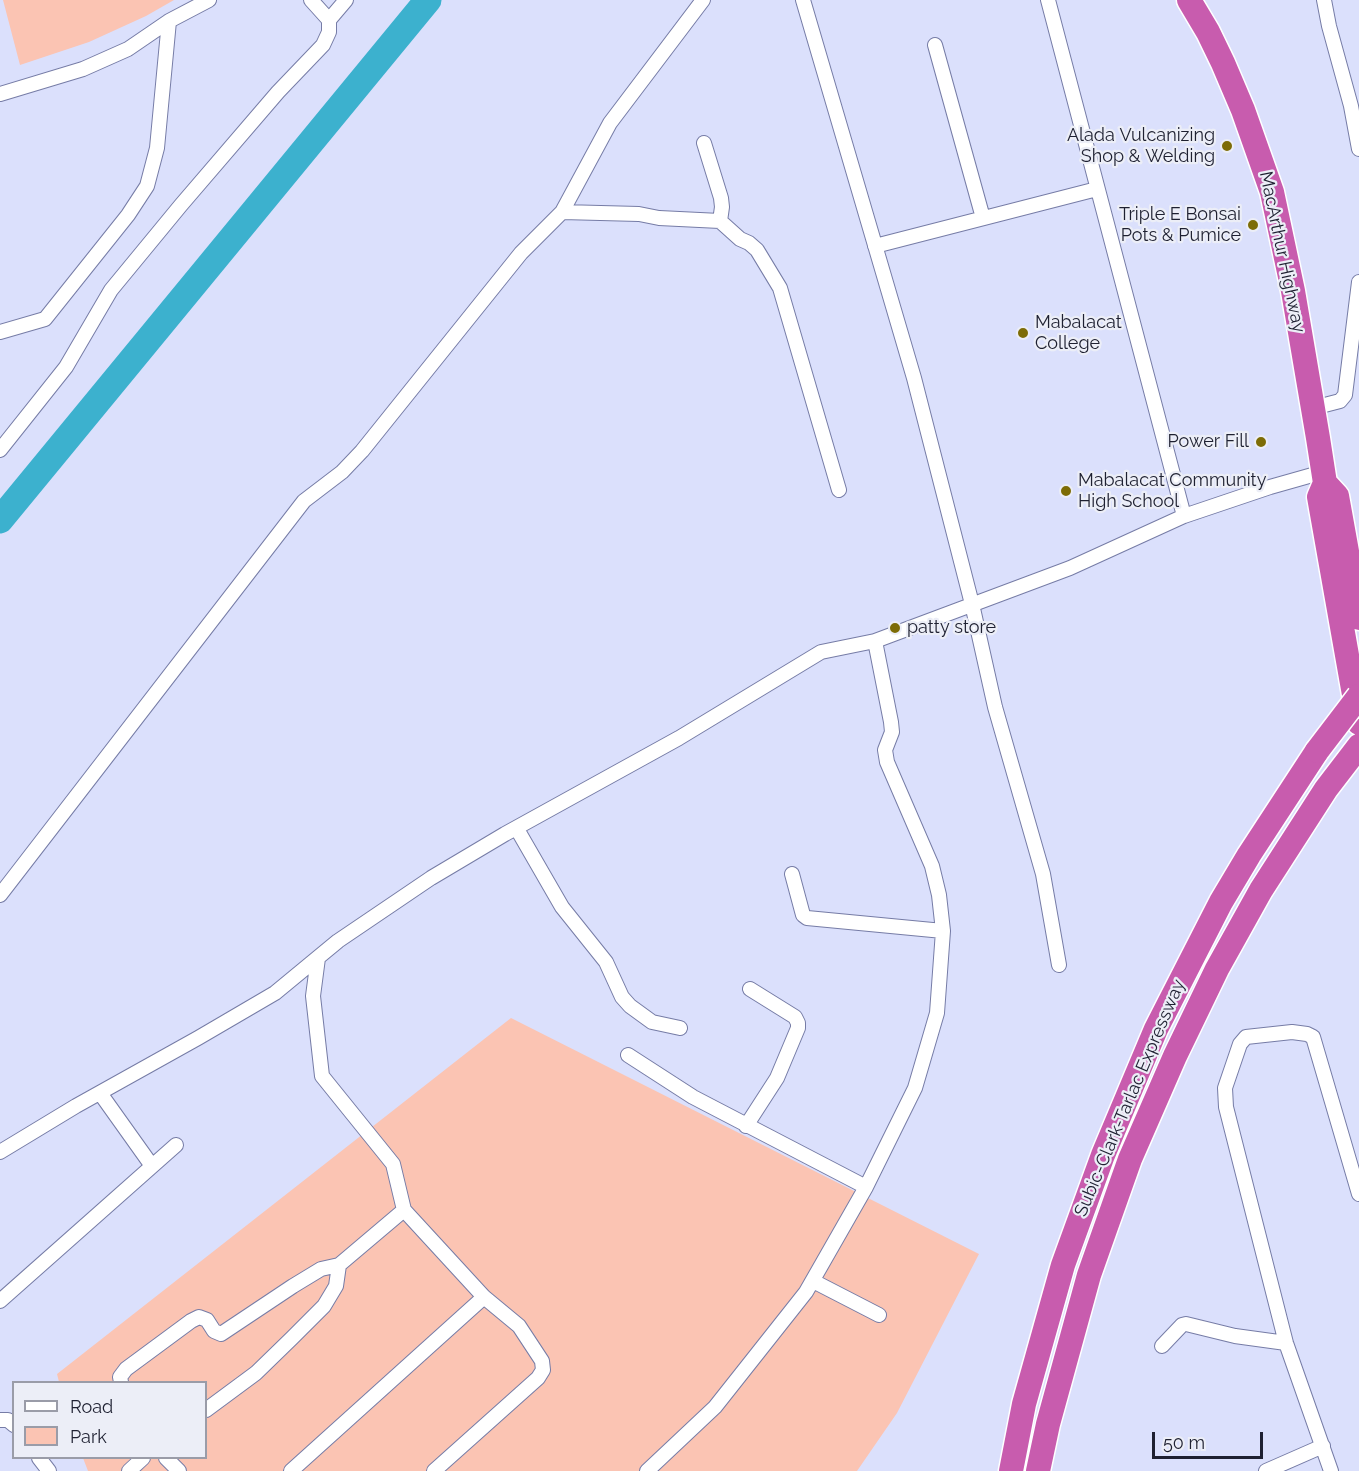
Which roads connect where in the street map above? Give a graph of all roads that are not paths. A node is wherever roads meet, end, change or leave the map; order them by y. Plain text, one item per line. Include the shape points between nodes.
1 (209, 0) edge
2 (311, 0) edge
3 (346, 0) edge
4 (703, 0) edge
5 (803, 0) edge
6 (1048, 0) edge
7 (1189, 0) edge
8 (1324, 0) edge
9 (329, 20) junction
10 (169, 21) junction
11 (934, 45) dead end
12 (0, 94) edge
13 (704, 143) dead end
14 (1359, 149) edge
15 (1097, 189) junction
16 (562, 212) junction
17 (983, 218) junction
18 (720, 221) junction
19 (875, 246) junction
20 (1359, 282) edge
21 (0, 332) edge
22 (1313, 408) junction
23 (0, 450) edge
24 (1324, 478) junction
25 (839, 490) dead end
26 (1184, 516) junction
27 (972, 604) junction
28 (1359, 618) edge
29 (875, 640) junction
30 (1359, 696) edge
31 (1359, 723) edge
32 (1359, 746) edge
33 (517, 829) junction
34 (792, 874) dead end
35 (0, 896) edge
36 (944, 931) junction
37 (318, 958) junction
38 (1059, 965) dead end
39 (750, 989) dead end
40 (680, 1028) dead end
41 (628, 1055) dead end
42 (100, 1093) junction
43 (746, 1126) junction
44 (176, 1145) dead end
45 (0, 1152) edge
46 (152, 1166) junction
47 (866, 1187) junction
48 (1359, 1194) edge
49 (404, 1210) junction
50 (339, 1265) junction
51 (813, 1281) junction
52 (484, 1297) junction
53 (0, 1301) edge
54 (879, 1315) dead end
55 (1286, 1343) junction
56 (1162, 1346) dead end
57 (121, 1381) edge
58 (207, 1409) edge
59 (1048, 1424) junction
60 (1323, 1446) junction
61 (40, 1459) edge
62 (142, 1459) edge
63 (167, 1459) edge
64 (49, 1471) edge
65 (129, 1471) edge
66 (179, 1471) edge
67 (291, 1471) edge
68 (434, 1471) edge
69 (647, 1471) edge
70 (1011, 1471) edge
71 (1038, 1471) edge
72 (1050, 1471) edge
73 (1266, 1471) edge
74 (1331, 1471) edge

1 - 10 street
2 - 9 street
3 - 9 street
4 - 16 street via 610,123
5 - 19 street
6 - 15 street
7 - 22 highway, MacArthur Highway via 1223,63 1272,192
8 - 14 street
9 - 23 street via 323,45 278,92 111,290 66,367
10 - 12 street via 128,49 83,69
10 - 21 street via 157,148 147,186 45,319
11 - 17 street
13 - 18 street via 721,198
15 - 17 street
15 - 26 street
16 - 18 street
16 - 35 street via 521,253 362,451 304,501
17 - 19 street
18 - 25 street via 757,250 780,288
19 - 27 street via 914,378
20 - 22 street via 1345,395 1340,401
22 - 24 highway, MacArthur Highway
24 - 26 street via 1270,487
24 - 28 highway, MacArthur Highway via 1337,496
24 - 31 highway, MacArthur Highway via 1318,497
26 - 27 street via 1070,568
27 - 29 street
27 - 38 street via 995,707 1043,874
29 - 33 street via 821,652
29 - 36 street via 892,732 885,750 887,762 932,866
30 - 70 highway, Subic-Clark-Tarlac Expressway, bridge via 1317,751 1249,855 1156,1029 1103,1155 1063,1265 1024,1404
32 - 59 highway, Subic-Clark-Tarlac Expressway via 1326,789 1251,906 1170,1066 1130,1159 1089,1275
33 - 37 street via 431,878
33 - 40 street via 562,907 606,962 622,997 652,1022
34 - 36 street via 807,918
36 - 47 street via 937,1013 915,1088
37 - 42 street via 275,993
37 - 49 street via 313,996 322,1076 393,1164
39 - 43 street via 798,1019 798,1028 777,1078
41 - 43 street
42 - 45 street
42 - 46 street
43 - 47 street
44 - 46 street
46 - 53 street
47 - 51 street
48 - 55 street via 1312,1037 1292,1032 1246,1037 1225,1088 1226,1107
49 - 50 street
49 - 52 street
50 - 57 street via 321,1269 221,1334 207,1320 199,1317 191,1321 126,1369
50 - 58 street via 336,1287 324,1306 256,1373
51 - 54 street
51 - 69 street via 715,1407
52 - 67 street
52 - 68 street via 519,1326 542,1361 543,1370
55 - 56 street via 1186,1324
55 - 60 street
59 - 71 highway, Subic-Clark-Tarlac Expressway
59 - 72 highway
60 - 73 street
60 - 74 street
61 - 64 street
62 - 65 street
63 - 66 street

